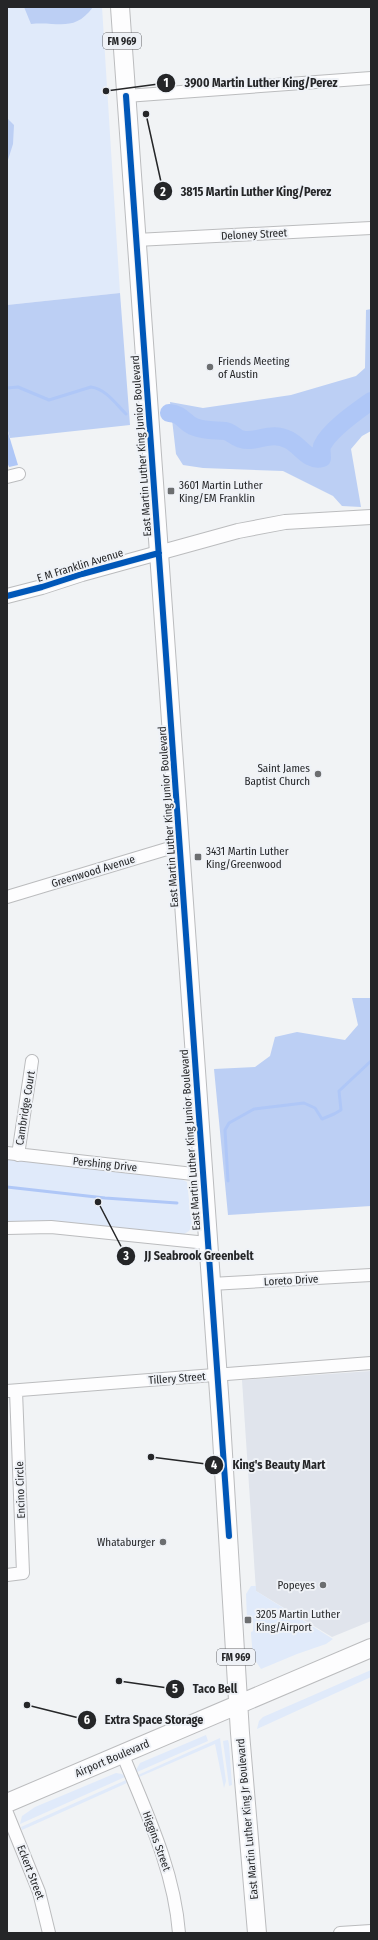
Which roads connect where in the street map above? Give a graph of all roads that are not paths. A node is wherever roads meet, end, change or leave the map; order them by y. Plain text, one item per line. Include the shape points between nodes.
1 (120, 7) edge
2 (371, 78) edge
3 (126, 96) junction
4 (371, 228) edge
5 (136, 240) junction
6 (371, 517) edge
7 (159, 553) junction
8 (7, 596) edge
9 (180, 845) junction
10 (7, 897) edge
11 (32, 1061) dead end
12 (12, 1154) edge
13 (202, 1175) junction
14 (7, 1228) edge
15 (207, 1243) junction
16 (371, 1275) edge
17 (211, 1284) junction
18 (371, 1363) edge
19 (217, 1374) junction
20 (11, 1391) edge
21 (7, 1574) edge
22 (371, 1648) edge
23 (239, 1704) junction
24 (122, 1753) junction
25 (7, 1803) edge
26 (7, 1813) edge
27 (371, 1931) edge
28 (49, 1933) edge
29 (179, 1933) edge
30 (257, 1933) edge
31 (340, 1933) edge

1 - 3 main road, East Martin Luther King Junior Boulevard / FM 969
2 - 3 street
3 - 5 main road, East Martin Luther King Junior Boulevard / FM 969
4 - 5 street, Deloney Street
5 - 7 main road, East Martin Luther King Junior Boulevard / FM 969
6 - 7 street, E M Franklin Avenue via 285,522 238,531
7 - 8 street, E M Franklin Avenue
7 - 9 main road, East Martin Luther King Junior Boulevard / FM 969
9 - 10 street, Greenwood Avenue
9 - 13 main road, East Martin Luther King Junior Boulevard / FM 969
11 - 12 street, Cambridge Court
12 - 13 street, Pershing Drive
13 - 15 main road, East Martin Luther King Junior Boulevard / FM 969
14 - 15 street via 51,1227
15 - 17 main road, East Martin Luther King Junior Boulevard / FM 969
16 - 17 street, Loreto Drive
17 - 19 main road, East Martin Luther King Junior Boulevard / FM 969
18 - 19 street, Tillery Street
19 - 20 street, Tillery Street
19 - 23 main road, East Martin Luther King Junior Boulevard / FM 969
20 - 21 street, Encino Circle via 23,1573
22 - 23 main road, Airport Boulevard
23 - 24 main road, Airport Boulevard
23 - 30 main road, East Martin Luther King Jr Boulevard
24 - 25 main road, Airport Boulevard
24 - 29 street, Higgins Street via 166,1863
26 - 28 street, Eckert Street via 39,1892
27 - 31 street

